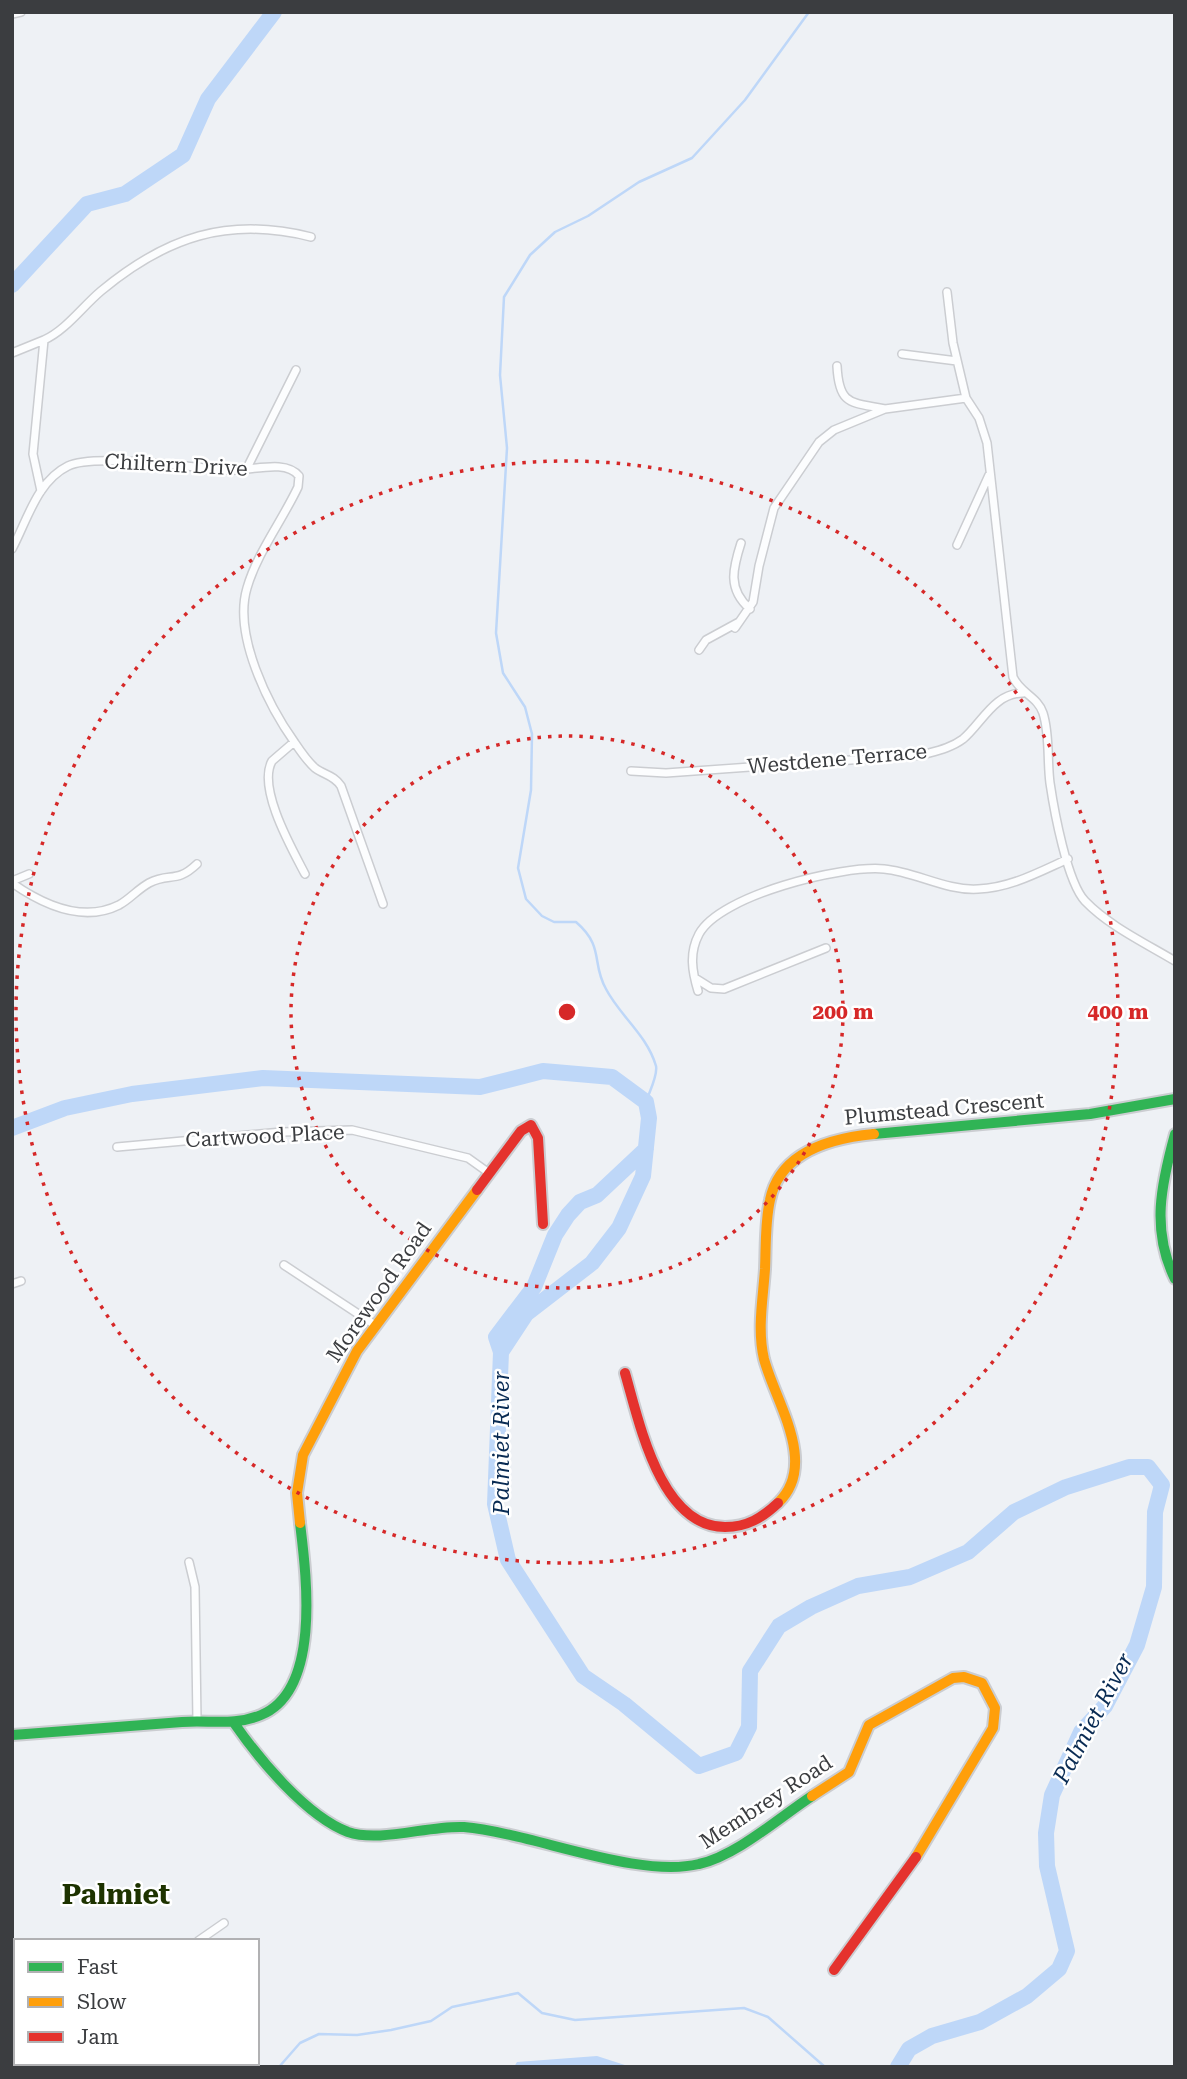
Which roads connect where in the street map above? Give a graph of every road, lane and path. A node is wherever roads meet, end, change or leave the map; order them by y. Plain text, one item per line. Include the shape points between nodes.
1 (21, 12) edge
2 (12, 14) edge
3 (311, 237) dead end
4 (947, 292) dead end
5 (44, 340) junction
6 (12, 353) edge
7 (902, 354) dead end
8 (957, 361) junction
9 (837, 366) dead end
10 (296, 370) dead end
11 (965, 398) junction
12 (886, 409) junction
13 (246, 470) junction
14 (989, 474) junction
15 (41, 491) junction
16 (741, 543) dead end
17 (957, 545) dead end
18 (12, 550) edge
19 (750, 609) junction
20 (699, 650) dead end
21 (1023, 693) junction
22 (294, 742) junction
23 (631, 771) dead end
24 (1068, 859) junction
25 (197, 864) dead end
26 (29, 874) dead end
27 (305, 874) dead end
28 (12, 883) edge
29 (383, 904) dead end
30 (825, 948) dead end
31 (1175, 961) edge
32 (694, 977) junction
33 (698, 990) dead end
34 (1175, 1099) edge
35 (1175, 1134) edge
36 (117, 1147) dead end
37 (489, 1173) junction
38 (543, 1224) dead end
39 (284, 1265) dead end
40 (1175, 1279) edge
41 (21, 1281) dead end
42 (12, 1284) edge
43 (375, 1325) junction
44 (625, 1373) dead end
45 (189, 1562) dead end
46 (197, 1721) junction
47 (234, 1723) junction
48 (12, 1735) edge
49 (224, 1923) dead end
50 (201, 1939) edge
51 (834, 1970) dead end

1 - 2 street
3 - 5 street via 242,227 195,237 128,270
4 - 8 street
5 - 6 street
5 - 15 street via 33,454
7 - 8 street
8 - 11 street
9 - 12 street via 845,398
10 - 13 street
11 - 12 street
11 - 14 street via 983,430
12 - 19 street via 834,430 811,450 774,508
13 - 15 street, Chiltern Drive via 89,460 60,470
13 - 22 street, Chiltern Drive via 283,466 299,476 292,500 251,578 243,614 262,682
14 - 17 street
14 - 21 street via 1012,671
15 - 18 street, Chiltern Drive
16 - 19 street via 732,573 738,596
19 - 20 street via 737,625 706,640
21 - 23 street, Westdene Terrace via 999,701 961,740 922,755 666,773
21 - 24 street via 1036,701 1044,714 1050,782
22 - 27 street via 272,761 268,781 281,828
22 - 29 street, Chiltern Drive via 313,766 341,786
24 - 31 street via 1084,900
24 - 32 street via 1027,878 978,889 883,869 818,875 739,903 712,918 695,942
25 - 28 street via 180,878 155,880 121,904 100,911 55,906
26 - 28 street
30 - 32 street via 724,989 711,988
32 - 33 street
34 - 44 street, Plumstead Crescent via 1090,1114 842,1137 818,1144 794,1160 774,1185 770,1198 760,1333 768,1377 790,1429 796,1461 783,1498 760,1518 735,1526 712,1525 694,1519 676,1504 658,1471
35 - 40 street via 1157,1217 1160,1247
36 - 37 street, Cartwood Place via 269,1132 352,1130 468,1157
37 - 38 street, Morewood Road via 521,1131 535,1127
37 - 43 street, Morewood Road
39 - 43 street
41 - 42 street
43 - 47 street, Morewood Road via 332,1394 300,1466 298,1511 308,1588 296,1677 275,1707
45 - 46 street via 195,1587
46 - 47 street, Morewood Road
46 - 48 street, Morewood Road
47 - 51 street, Membrey Road via 278,1775 351,1833 457,1826 616,1858 698,1866 717,1859 849,1772 862,1732 869,1725 953,1678 974,1679 998,1709 993,1728 928,1841
49 - 50 street

